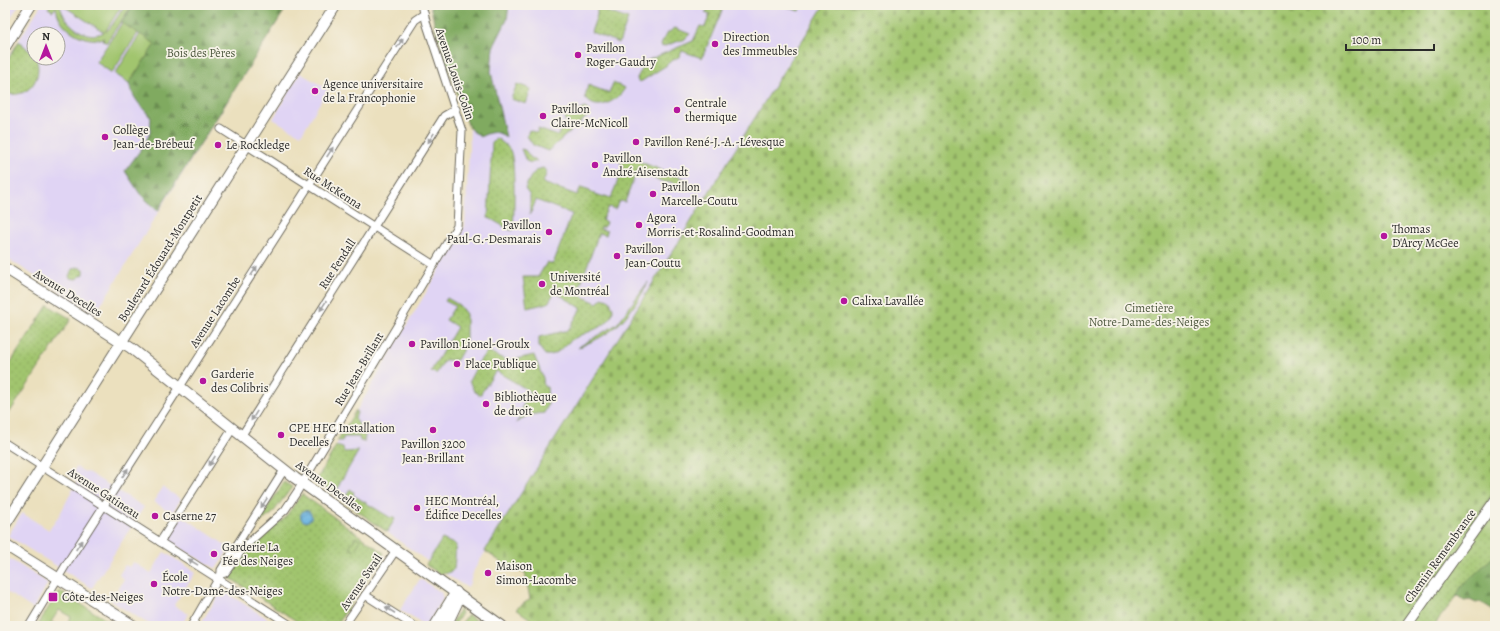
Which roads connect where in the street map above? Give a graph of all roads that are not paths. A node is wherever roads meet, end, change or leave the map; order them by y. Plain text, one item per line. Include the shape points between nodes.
1 (31, 5) edge
2 (336, 5) edge
3 (422, 5) edge
4 (424, 14) junction
5 (5, 47) edge
6 (456, 109) junction
7 (221, 129) dead end
8 (247, 146) junction
9 (309, 185) junction
10 (374, 227) junction
11 (434, 265) junction
12 (5, 268) edge
13 (122, 342) junction
14 (180, 386) junction
15 (233, 428) junction
16 (242, 435) junction
17 (5, 443) edge
18 (42, 467) junction
19 (284, 470) junction
20 (303, 484) junction
21 (1495, 501) edge
22 (104, 506) junction
23 (5, 525) edge
24 (268, 525) junction
25 (247, 529) junction
26 (160, 542) junction
27 (5, 545) edge
28 (396, 550) junction
29 (220, 576) junction
30 (58, 578) junction
31 (456, 592) junction
32 (365, 594) junction
33 (490, 622) edge
34 (29, 626) edge
35 (134, 626) edge
36 (191, 626) edge
37 (292, 626) edge
38 (344, 626) edge
39 (414, 626) edge
40 (435, 626) edge
41 (446, 626) edge
42 (502, 626) edge
43 (1406, 626) edge

1 - 5 street
2 - 8 street, Boulevard Édouard-Montpetit
3 - 4 street, Avenue Louis-Colin
4 - 6 street, Avenue Louis-Colin
9 -> 4 street, Avenue Lacombe via 415,20
6 -> 10 street, Rue Fendall via 444,116
6 - 11 street, Avenue Louis-Colin via 463,136 458,220 455,230
7 - 8 street, Rue McKenna
8 - 9 street, Rue McKenna
8 - 13 street, Boulevard Édouard-Montpetit
9 - 10 street, Rue McKenna
14 -> 9 street, Avenue Lacombe
10 - 11 street, Rue McKenna
10 -> 16 street, Rue Fendall
11 - 20 street, Rue Jean-Brillant
12 - 13 street, Avenue Decelles
13 - 14 street, Avenue Decelles
13 - 18 street, Boulevard Édouard-Montpetit
14 - 15 street, Avenue Decelles
22 -> 14 street, Avenue Lacombe
15 - 16 street, Avenue Decelles
15 -> 26 street
16 - 19 street, Avenue Decelles
17 - 18 street, Avenue Gatineau
18 - 22 street, Avenue Gatineau
18 - 23 street, Boulevard Édouard-Montpetit
19 - 20 street, Avenue Decelles
19 -> 25 street
20 - 24 street, Rue Jean-Brillant via 285,510
20 - 28 street, Avenue Decelles
21 - 43 street, Chemin Remembrance
22 - 26 street, Avenue Gatineau
30 -> 22 street, Avenue Lacombe
24 - 25 street via 254,530
24 - 29 street, Rue Jean-Brillant
25 - 29 street via 221,570
29 -> 26 street, Avenue Gatineau
27 - 30 street
28 - 31 street, Avenue Decelles
28 - 32 street, Avenue Swail
29 - 36 street
29 - 37 street, Avenue Gatineau
30 - 34 street, Avenue Lacombe
30 - 35 street
31 - 33 street, Avenue Decelles
31 - 40 street
31 - 41 street via 457,603
32 - 38 street, Avenue Swail
39 -> 32 street
33 - 42 street, Avenue Decelles

